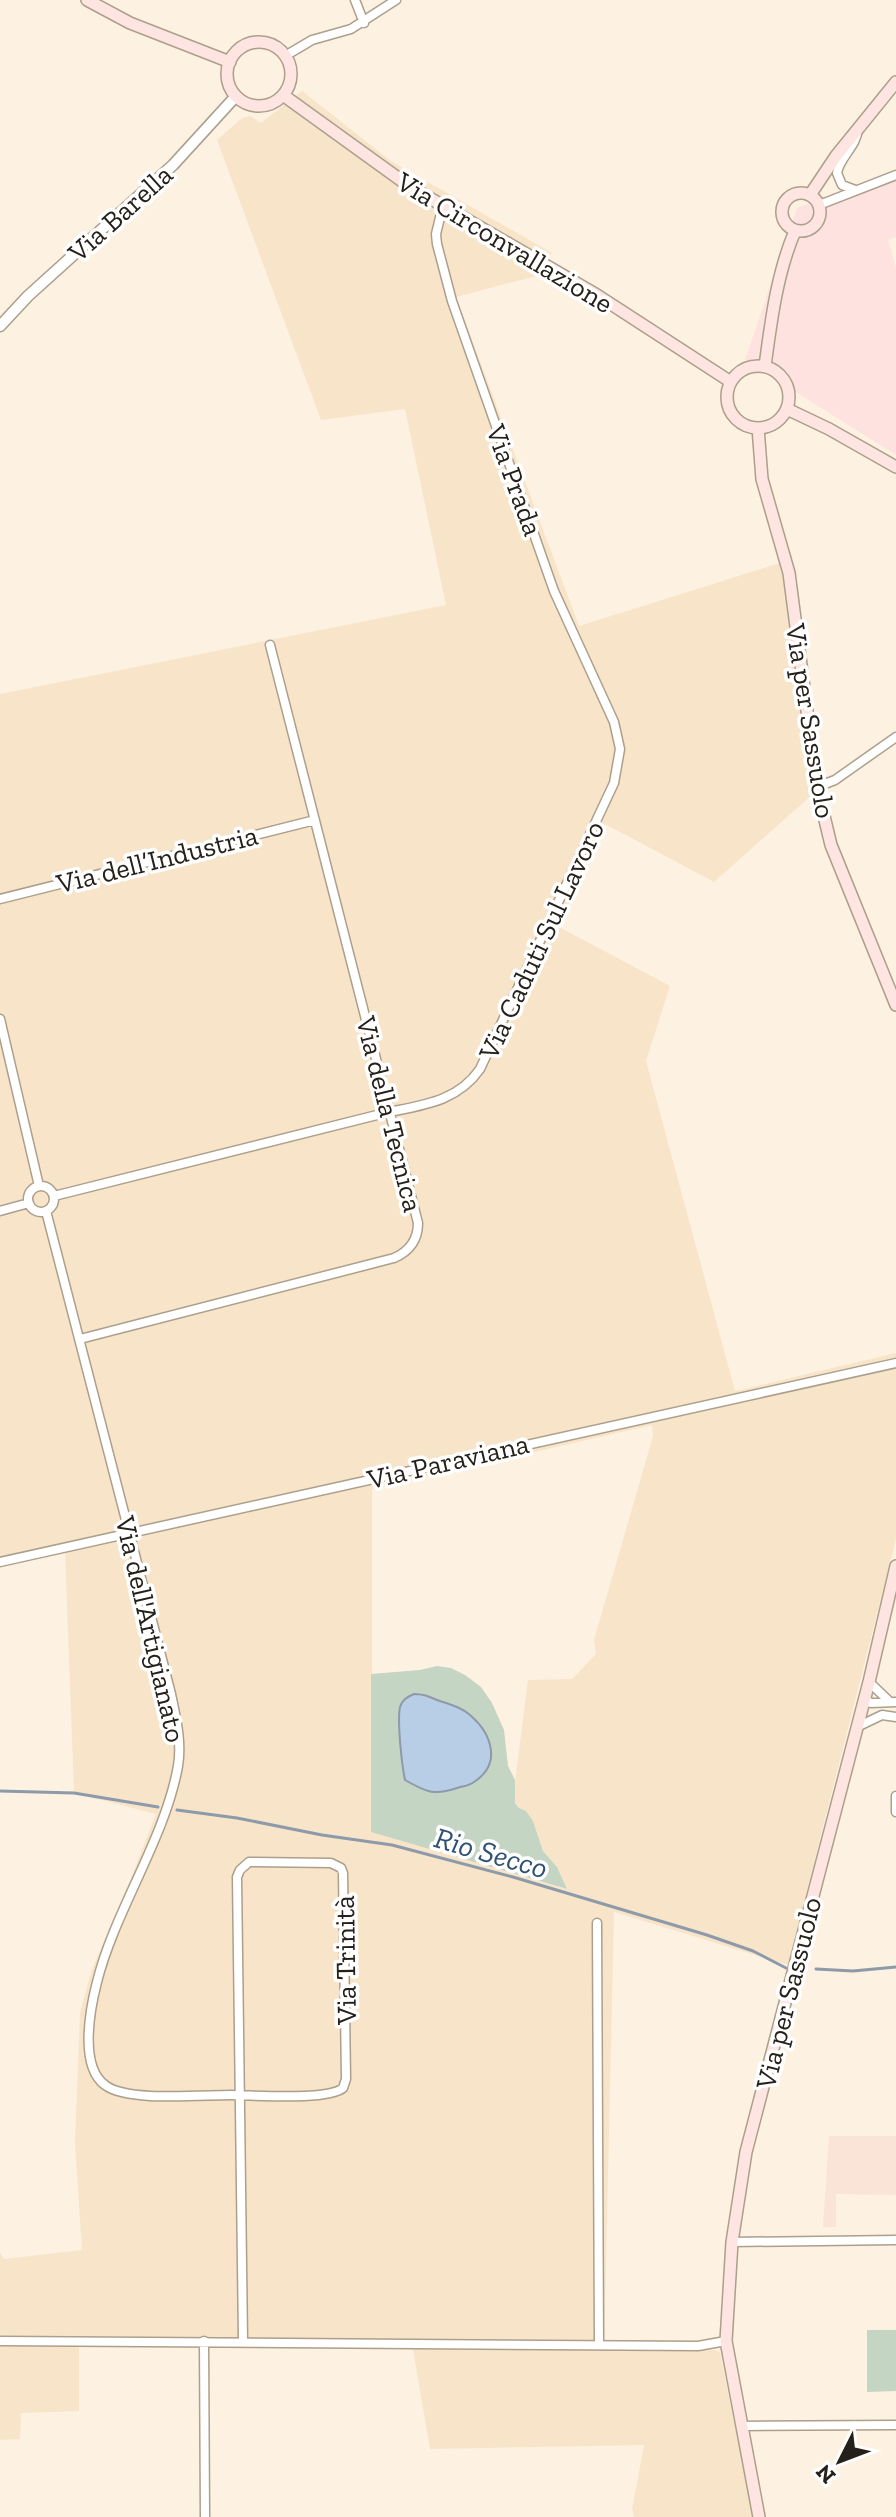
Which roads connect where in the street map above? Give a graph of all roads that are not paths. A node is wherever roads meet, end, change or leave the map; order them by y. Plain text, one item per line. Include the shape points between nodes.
1 (87, 0) edge
2 (355, 0) edge
3 (396, 0) edge
4 (364, 23) junction
5 (285, 56) junction
6 (230, 62) junction
7 (896, 82) edge
8 (283, 95) junction
9 (236, 96) junction
10 (857, 127) junction
11 (896, 175) edge
12 (856, 190) junction
13 (810, 195) junction
14 (443, 205) junction
15 (819, 205) junction
16 (795, 231) junction
17 (0, 326) edge
18 (765, 366) junction
19 (731, 382) junction
20 (787, 409) junction
21 (758, 428) junction
22 (896, 467) edge
23 (270, 645) dead end
24 (896, 737) edge
25 (620, 749) joint
26 (817, 787) junction
27 (315, 820) junction
28 (0, 899) edge
29 (896, 1005) edge
30 (0, 1019) edge
31 (389, 1112) junction
32 (39, 1186) junction
33 (54, 1196) junction
34 (29, 1203) junction
35 (0, 1211) edge
36 (46, 1211) junction
37 (80, 1339) junction
38 (896, 1363) edge
39 (130, 1533) junction
40 (0, 1562) edge
41 (896, 1566) edge
42 (869, 1682) junction
43 (893, 1702) edge
44 (863, 1704) junction
45 (882, 1715) junction
46 (896, 1717) edge
47 (857, 1727) junction
48 (896, 1796) edge
49 (896, 1812) edge
50 (597, 1923) dead end
51 (103, 2084) joint
52 (242, 2095) junction
53 (896, 2240) edge
54 (732, 2242) junction
55 (0, 2341) edge
56 (204, 2341) junction
57 (243, 2341) junction
58 (726, 2341) junction
59 (599, 2345) junction
60 (896, 2425) edge
61 (741, 2426) junction
62 (205, 2517) edge
63 (759, 2517) edge

1 - 6 main road via 143,29
2 - 4 street
3 - 4 street
4 - 5 street via 305,43
5 - 6 main road via 261,42 242,47
5 - 8 main road via 290,80
6 - 9 main road via 229,83
7 - 10 main road
8 - 9 main road via 257,106
8 - 14 main road, Via Circonvallazione via 392,175
9 - 17 street, Via Barella via 173,165
10 - 12 street via 856,141 837,173 842,185
10 - 13 main road
11 - 12 street
12 - 15 street
13 - 15 main road
13 - 16 main road via 794,194 783,205 783,221
14 - 19 main road, Via Circonvallazione
14 - 25 street, Via Prada via 436,234 452,301 554,591 614,722
15 - 16 main road via 814,226
16 - 18 main road via 780,280
18 - 19 main road via 749,367
18 - 20 main road via 786,382
19 - 21 main road via 727,400 734,416
20 - 21 main road via 772,425
20 - 22 main road
21 - 26 main road, Via per Sassuolo via 762,479 789,573
23 - 27 street, Via della Tecnica
24 - 26 street
25 - 31 street, Via Caduti Sul Lavoro via 614,783 480,1069 454,1094
26 - 29 main road, Via per Sassuolo via 831,845
27 - 28 street, Via dell’Industria
27 - 31 street, Via della Tecnica
30 - 32 street
31 - 33 street, Via Caduti Sul Lavoro
31 - 37 street, Via della Tecnica via 418,1223 415,1241 402,1255
32 - 33 street
32 - 34 street via 30,1192
33 - 36 street
34 - 35 street
34 - 36 street
36 - 37 street, Via dell'Artigianato
37 - 39 street, Via dell'Artigianato
38 - 39 street, Via Paraviana
39 - 40 street, Via Paraviana
39 - 51 street, Via dell'Artigianato via 177,1721 179,1757 168,1801 97,1981 89,2061
41 - 42 main road, Via per Sassuolo
42 - 43 street
42 - 44 main road, Via per Sassuolo
43 - 44 street
44 - 45 street
44 - 47 main road, Via per Sassuolo
45 - 46 street
45 - 47 street
47 - 54 main road, Via per Sassuolo via 746,2152
48 - 49 street
50 - 59 street
51 - 52 street, Via Trinità via 136,2095
52 - 52 street, Via Trinità via 329,2095 343,2088 344,1880 336,1864 249,1862 240,1870
52 - 57 street, Via Trinità
53 - 54 street
54 - 58 main road, Via per Sassuolo
55 - 56 street
56 - 57 street
56 - 62 street
57 - 59 street
58 - 59 street via 698,2346
58 - 61 main road, Via per Sassuolo
60 - 61 street
61 - 63 main road, Via per Sassuolo

